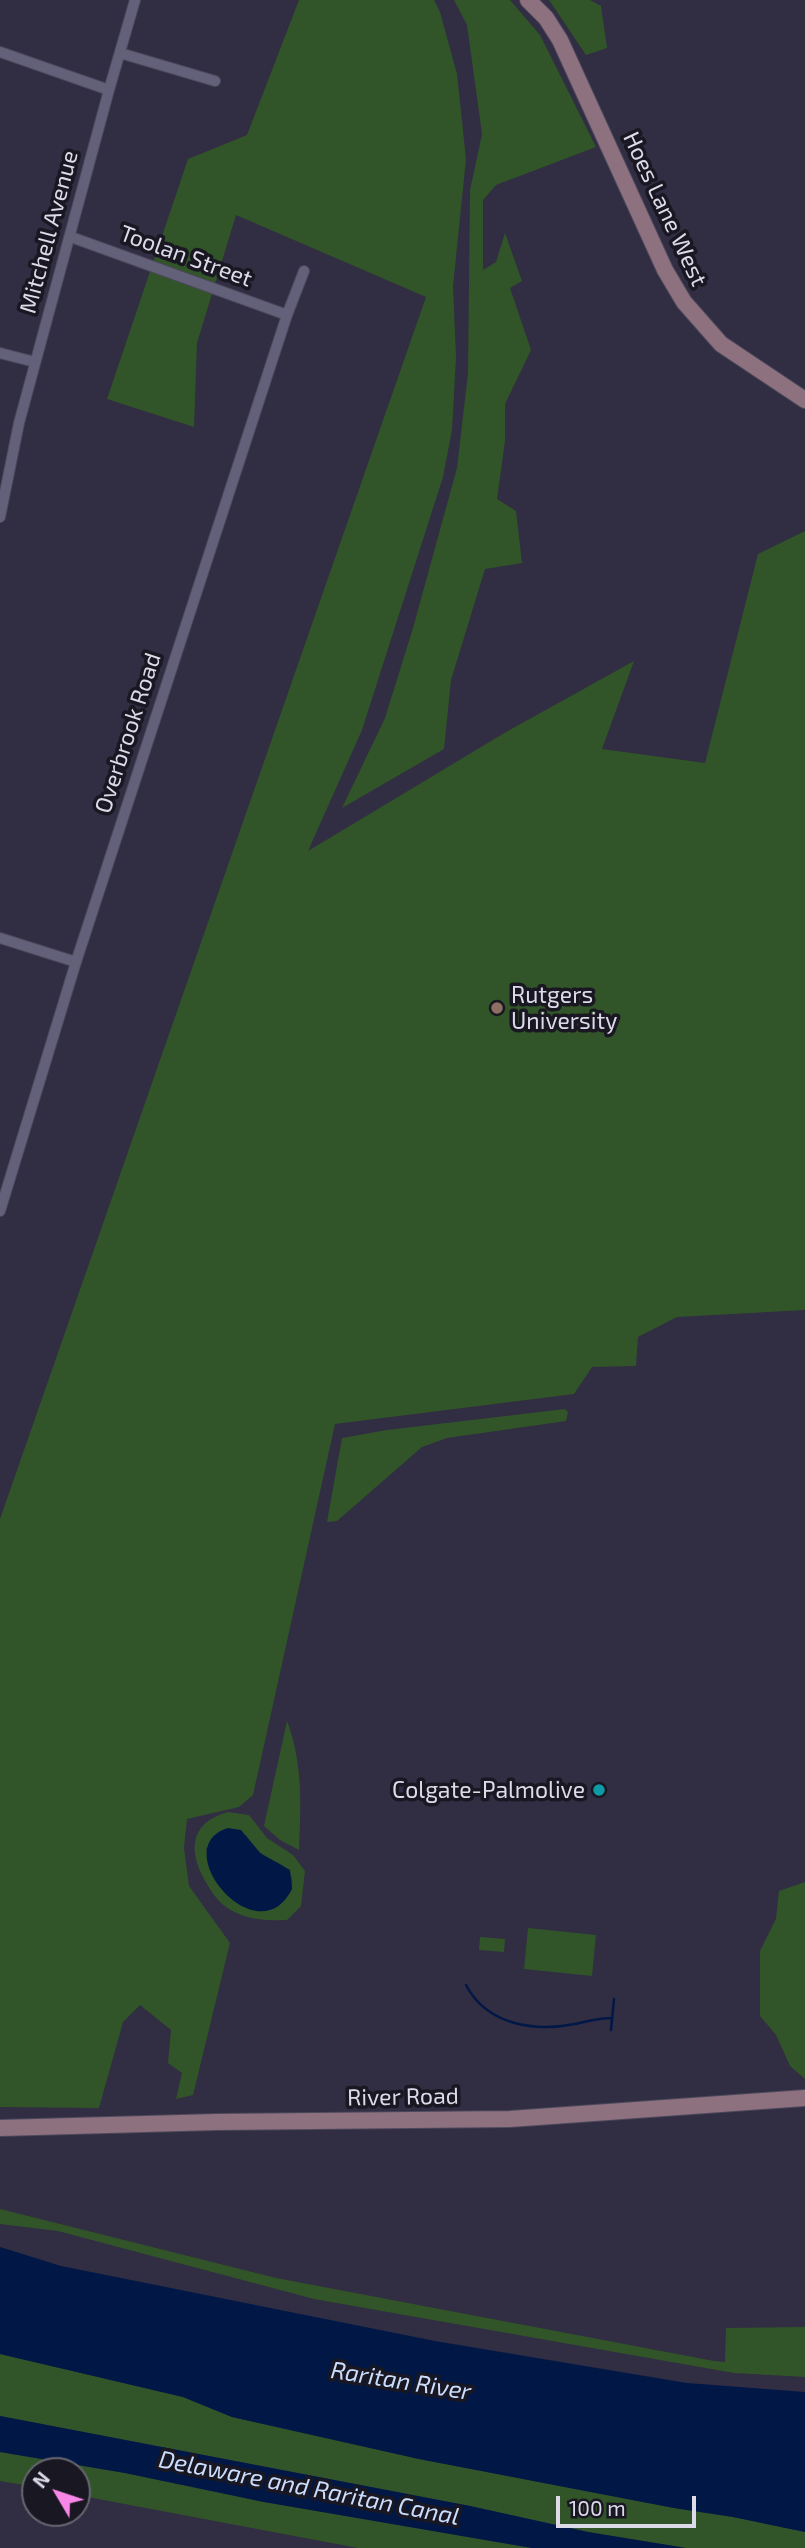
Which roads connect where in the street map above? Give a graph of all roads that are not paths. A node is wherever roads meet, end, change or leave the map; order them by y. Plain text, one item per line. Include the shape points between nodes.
1 (135, 0) edge
2 (528, 0) edge
3 (0, 52) edge
4 (120, 53) junction
5 (215, 81) dead end
6 (109, 90) junction
7 (71, 237) junction
8 (304, 271) dead end
9 (287, 315) junction
10 (0, 353) edge
11 (36, 362) junction
12 (805, 400) edge
13 (0, 517) edge
14 (0, 938) edge
15 (76, 962) junction
16 (0, 1211) edge
17 (805, 2098) edge
18 (0, 2128) edge

1 - 4 street, Mitchell Avenue
2 - 12 main road, Hoes Lane West via 561,40 665,270 684,302 721,344
3 - 6 street
4 - 5 street
4 - 6 street, Mitchell Avenue
6 - 7 street, Mitchell Avenue
7 - 9 street, Toolan Street
7 - 11 street, Mitchell Avenue
8 - 9 street, Overbrook Road
9 - 15 street, Overbrook Road
10 - 11 street
11 - 13 street, Mitchell Avenue
14 - 15 street
15 - 16 street, Overbrook Road
17 - 18 main road, River Road via 510,2119

